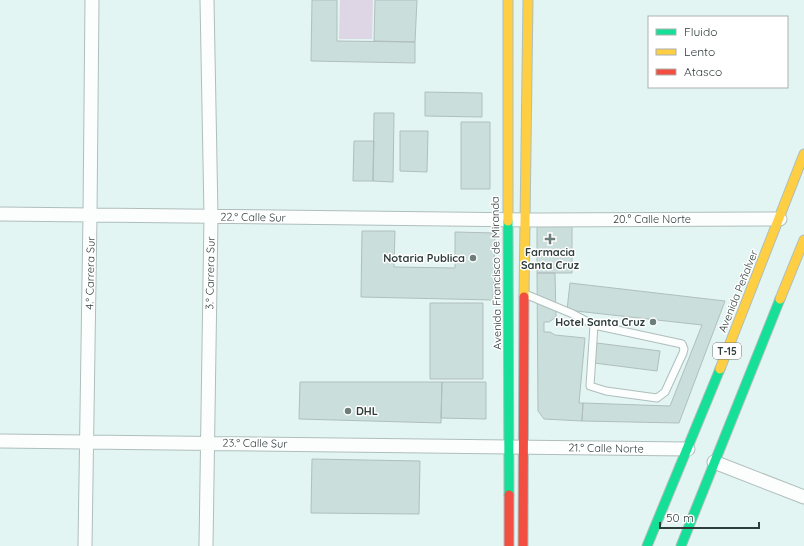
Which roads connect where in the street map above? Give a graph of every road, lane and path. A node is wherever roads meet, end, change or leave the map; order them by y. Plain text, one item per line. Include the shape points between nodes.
1 (92, 0) edge
2 (207, 0) edge
3 (508, 0) edge
4 (528, 0) edge
5 (804, 154) edge
6 (0, 214) edge
7 (90, 215) junction
8 (211, 216) junction
9 (507, 219) junction
10 (780, 219) junction
11 (525, 220) junction
12 (804, 240) edge
13 (524, 293) junction
14 (594, 326) junction
15 (0, 441) edge
16 (88, 442) junction
17 (207, 443) junction
18 (510, 446) junction
19 (524, 446) junction
20 (688, 449) junction
21 (714, 462) junction
22 (804, 497) edge
23 (85, 546) edge
24 (206, 546) edge
25 (509, 546) edge
26 (524, 546) edge
27 (647, 546) edge
28 (681, 546) edge

1 - 7 street, 4.° Carrera Sur
2 - 8 street, 3.° Carrera Sur
3 - 9 street, Avenida Francisco de Miranda
4 - 11 street
5 - 10 street, Avenida Peñalver / T-15
6 - 7 street, 22.° Calle Sur
7 - 8 street, 22.° Calle Sur
7 - 16 street, 4.° Carrera Sur
8 - 9 street, 22.° Calle Sur
8 - 17 street, 3.° Carrera Sur
9 - 11 street, 22.° Calle Sur
9 - 18 street, Avenida Francisco de Miranda
10 - 11 street, 20.° Calle Norte
10 - 20 street, Avenida Peñalver / T-15
11 - 13 street
12 - 21 street, T-15
13 - 14 lane
13 - 19 street
14 - 14 lane via 590,386 606,391 658,398 666,392 683,353 682,344
15 - 16 street, 23.° Calle Sur
16 - 17 street, 23.° Calle Sur
16 - 23 street, 4.° Carrera Sur
17 - 18 street, 23.° Calle Sur
17 - 24 street, 3.° Carrera Sur
18 - 19 street, 23.° Calle Sur
18 - 25 street, Avenida Francisco de Miranda
19 - 20 street, 21.° Calle Norte
19 - 26 street
20 - 27 street, Avenida Peñalver / T-15
21 - 22 street
21 - 28 street, T-15

